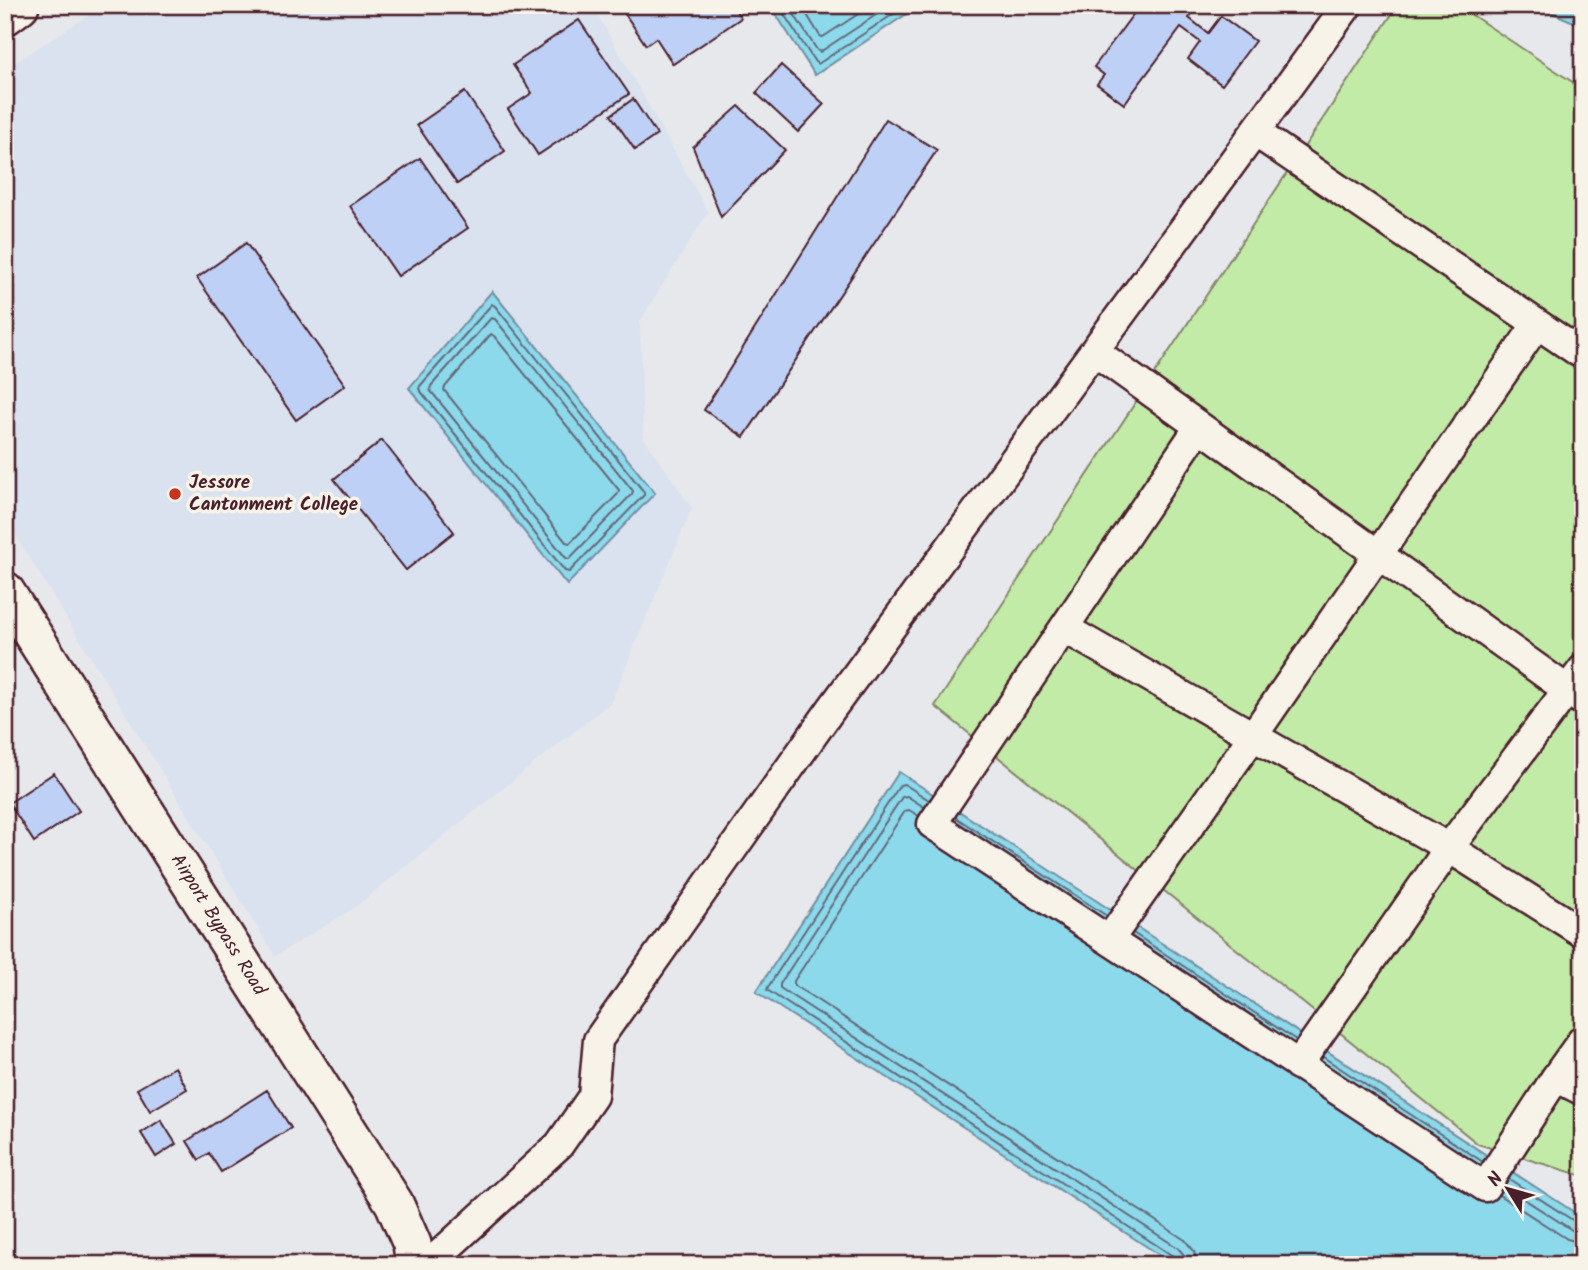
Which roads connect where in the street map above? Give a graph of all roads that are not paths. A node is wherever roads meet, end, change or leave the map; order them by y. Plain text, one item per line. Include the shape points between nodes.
1 (20, 5) edge
2 (1348, 5) edge
3 (5, 16) edge
4 (1255, 132) junction
5 (1537, 324) junction
6 (1094, 351) junction
7 (1583, 355) edge
8 (1199, 427) junction
9 (1378, 555) junction
10 (5, 591) edge
11 (1064, 628) junction
12 (1578, 687) edge
13 (1253, 736) junction
14 (1449, 848) junction
15 (1583, 933) edge
16 (1109, 940) junction
17 (1583, 1039) edge
18 (1298, 1065) junction
19 (1556, 1076) junction
20 (1583, 1091) edge
21 (415, 1265) edge
22 (428, 1265) edge

1 - 3 street
2 - 4 street
4 - 5 street
4 - 6 street
5 - 7 street
5 - 9 street
6 - 8 street
6 - 22 street via 832,708 598,1040 593,1097 559,1145
8 - 9 street
8 - 11 street
9 - 12 street
9 - 13 street
10 - 21 street, Airport Bypass Road via 394,1203 412,1244
11 - 13 street
11 - 16 street via 932,824
12 - 14 street
13 - 14 street
13 - 16 street
14 - 15 street
14 - 18 street
16 - 18 street
17 - 19 street
18 - 19 street via 1485,1187
19 - 20 street

